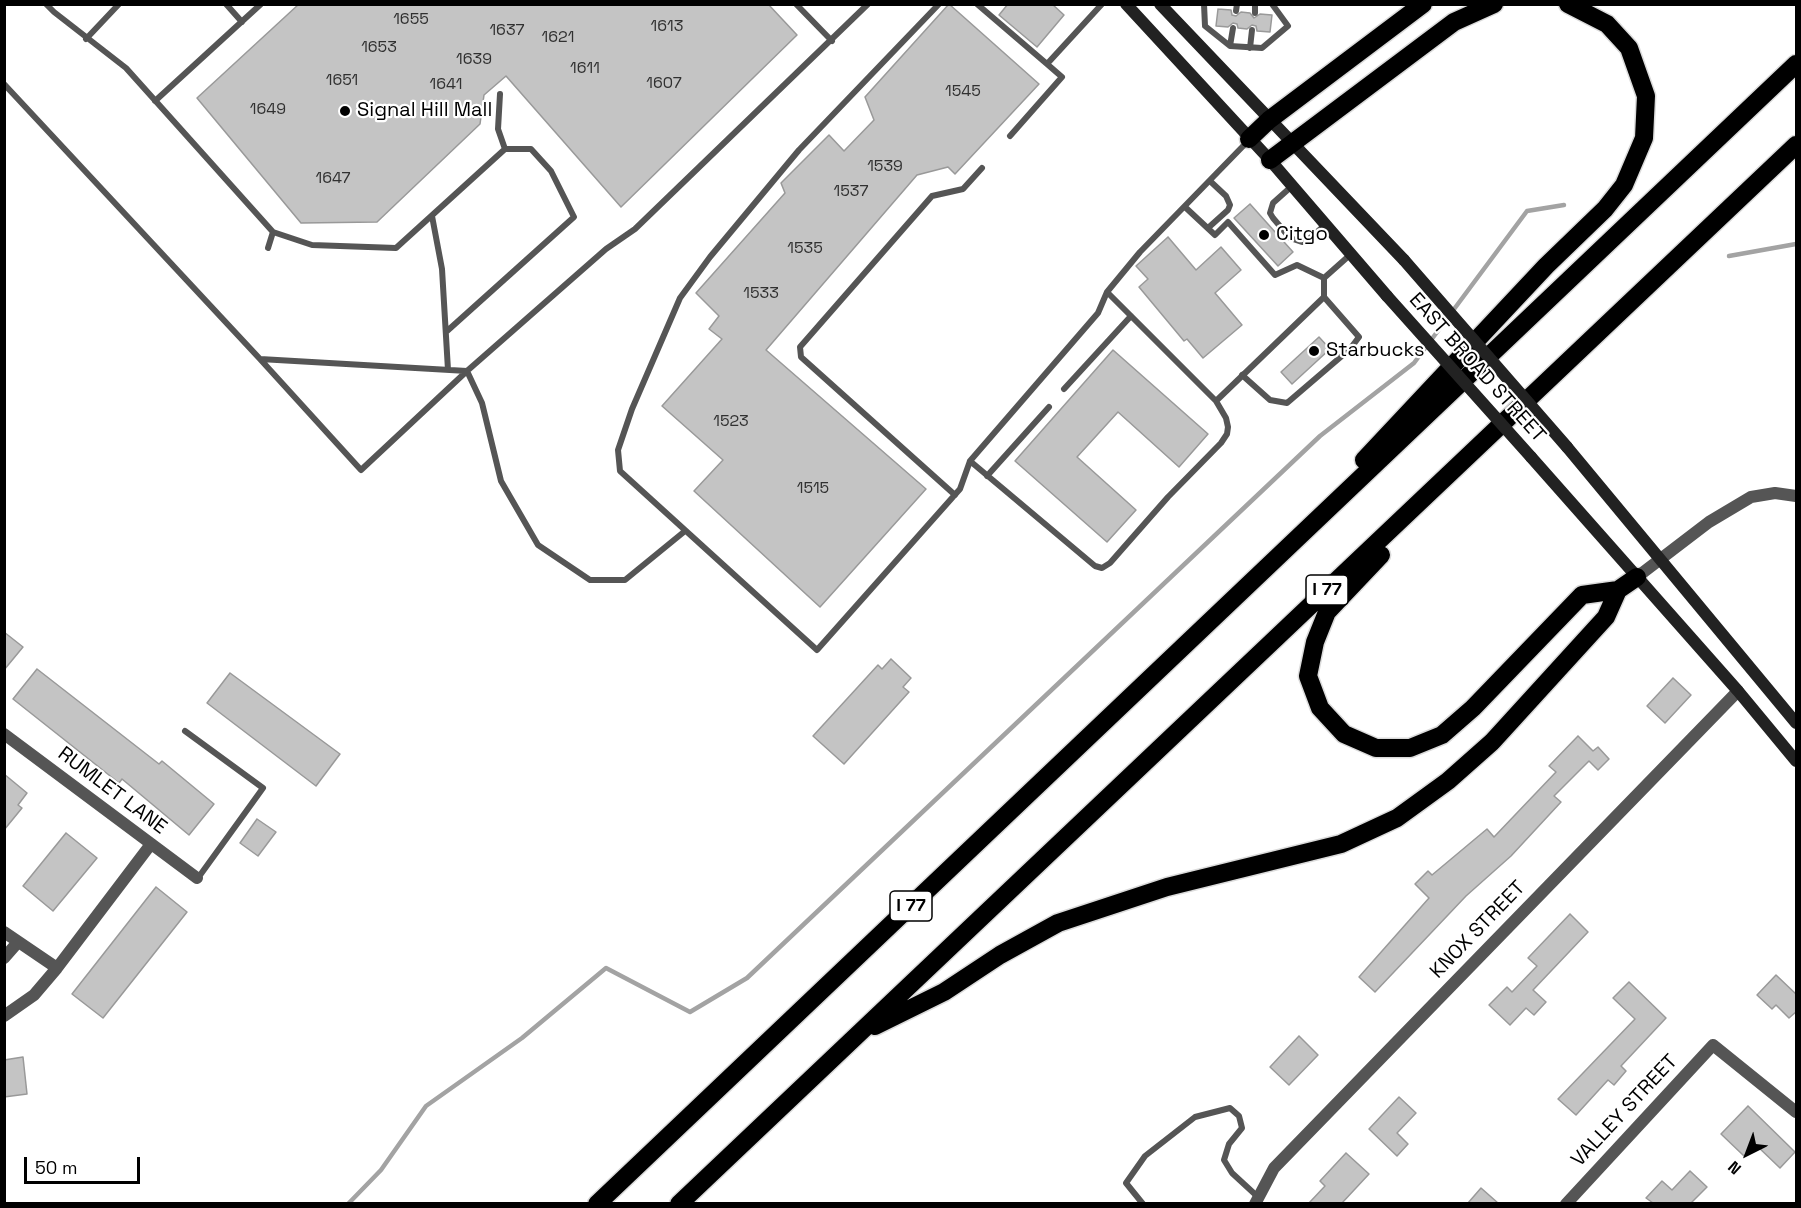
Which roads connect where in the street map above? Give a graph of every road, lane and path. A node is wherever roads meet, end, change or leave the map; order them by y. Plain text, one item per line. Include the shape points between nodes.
1 (46, 4) edge
2 (119, 4) edge
3 (226, 4) edge
4 (261, 4) edge
5 (796, 4) edge
6 (868, 4) edge
7 (939, 4) edge
8 (977, 4) edge
9 (1102, 4) edge
10 (1126, 4) edge
11 (1204, 4) edge
12 (1255, 4) edge
13 (1272, 4) edge
14 (1423, 4) edge
15 (1494, 4) edge
16 (1568, 4) edge
17 (1162, 5) edge
18 (1255, 13) dead end
19 (242, 22) junction
20 (1233, 28) dead end
21 (1252, 30) dead end
22 (87, 39) junction
23 (832, 41) junction
24 (1230, 46) junction
25 (1250, 48) junction
26 (1047, 64) junction
27 (1797, 64) edge
28 (4, 84) edge
29 (501, 94) dead end
30 (156, 101) junction
31 (1269, 120) junction
32 (1010, 136) dead end
33 (1250, 139) junction
34 (1291, 143) junction
35 (1797, 145) edge
36 (505, 149) junction
37 (1270, 160) junction
38 (982, 168) dead end
39 (1210, 181) junction
40 (1292, 186) junction
41 (1185, 207) junction
42 (432, 216) junction
43 (1326, 225) junction
44 (1208, 228) junction
45 (273, 232) junction
46 (268, 248) dead end
47 (1351, 254) junction
48 (1324, 278) junction
49 (1107, 292) junction
50 (1324, 297) junction
51 (1131, 316) junction
52 (446, 332) junction
53 (1576, 353) junction
54 (260, 359) junction
55 (448, 370) junction
56 (467, 371) junction
57 (1242, 375) junction
58 (1064, 389) dead end
59 (1216, 401) junction
60 (1049, 407) dead end
61 (970, 461) junction
62 (987, 476) junction
63 (955, 495) junction
64 (1797, 496) edge
65 (686, 531) junction
66 (1661, 558) junction
67 (1637, 577) junction
68 (1618, 590) junction
69 (1225, 608) junction
70 (1738, 691) junction
71 (1797, 723) edge
72 (185, 731) dead end
73 (4, 734) edge
74 (1797, 760) edge
75 (151, 844) junction
76 (197, 878) joint
77 (4, 932) edge
78 (18, 942) junction
79 (4, 958) edge
80 (57, 968) junction
81 (4, 1016) edge
82 (857, 1035) junction
83 (1797, 1112) edge
84 (1256, 1201) edge
85 (597, 1203) edge
86 (679, 1203) edge
87 (1143, 1203) edge
88 (1566, 1203) edge

1 - 22 lane
2 - 22 lane
3 - 19 lane
4 - 19 lane
5 - 23 lane
6 - 23 lane
7 - 65 lane via 799,150 680,298 618,450 620,471
8 - 26 lane
9 - 26 lane
10 - 33 main road, EAST BROAD STREET
11 - 24 lane via 1205,26
12 - 18 lane
13 - 25 lane via 1288,26 1262,48
14 - 31 highway
15 - 34 highway via 1454,22
16 - 69 highway via 1607,24 1629,48 1646,96 1644,138 1624,185
17 - 31 main road, EAST BROAD STREET
19 - 30 lane
20 - 24 lane
21 - 25 lane
22 - 30 lane via 126,68
23 - 56 lane via 635,229 606,249
24 - 25 lane
26 - 32 lane via 1062,77
27 - 69 highway, I 77
28 - 54 lane
29 - 36 lane via 498,129
30 - 45 lane
31 - 33 highway
31 - 34 main road, EAST BROAD STREET
33 - 37 main road, EAST BROAD STREET
33 - 39 lane
34 - 37 highway
34 - 66 main road, EAST BROAD STREET, bridge via 1404,260
35 - 53 highway, I 77
36 - 42 lane
36 - 52 lane via 531,149 550,171 574,218
37 - 40 main road, EAST BROAD STREET
38 - 63 lane via 963,189 932,196 800,347 801,357
39 - 41 lane
39 - 44 lane via 1226,196 1230,206
40 - 43 main road, EAST BROAD STREET
40 - 43 lane via 1273,203 1270,213 1290,238 1302,242
41 - 44 lane
41 - 49 lane
42 - 45 lane via 396,248 312,245
42 - 52 lane via 442,269
43 - 47 main road, EAST BROAD STREET
44 - 48 lane via 1215,235 1228,222 1275,275 1297,265
45 - 46 lane
47 - 48 lane
47 - 67 main road, EAST BROAD STREET, bridge
48 - 50 lane
49 - 51 lane
49 - 61 lane via 1098,313
50 - 57 lane
50 - 57 lane via 1359,337 1350,349 1287,403 1270,400
51 - 58 lane
51 - 59 lane
52 - 55 lane
53 - 68 highway via 1327,612 1308,676 1320,708 1344,734 1376,748 1410,748 1442,735 1473,708 1582,595
53 - 82 highway, I 77
54 - 55 lane
54 - 56 lane via 361,470
55 - 56 lane
56 - 65 lane via 482,403 501,481 538,545 590,580 625,580
57 - 59 lane
59 - 62 lane via 1228,427 1221,443 1102,568
60 - 62 lane
61 - 62 lane
61 - 63 lane
63 - 65 lane via 817,650
64 - 66 street via 1775,493 1751,497
66 - 67 street
66 - 71 main road, EAST BROAD STREET
67 - 68 highway
67 - 70 main road, EAST BROAD STREET
68 - 82 highway via 1606,617 1492,742 1397,818 1341,844 1167,887 1058,923 944,992
69 - 85 highway, I 77
70 - 74 main road, EAST BROAD STREET
70 - 84 street, KNOX STREET via 1274,1168
72 - 76 lane via 263,788
73 - 75 street, RUMLET LANE
75 - 76 street, RUMLET LANE
75 - 80 street
77 - 78 street
78 - 79 street
78 - 80 street
80 - 81 street via 34,995
82 - 86 highway, I 77
83 - 88 street, VALLEY STREET via 1713,1045
84 - 87 lane via 1224,1160 1229,1144 1242,1128 1239,1116 1230,1108 1195,1117 1145,1156 1126,1183

